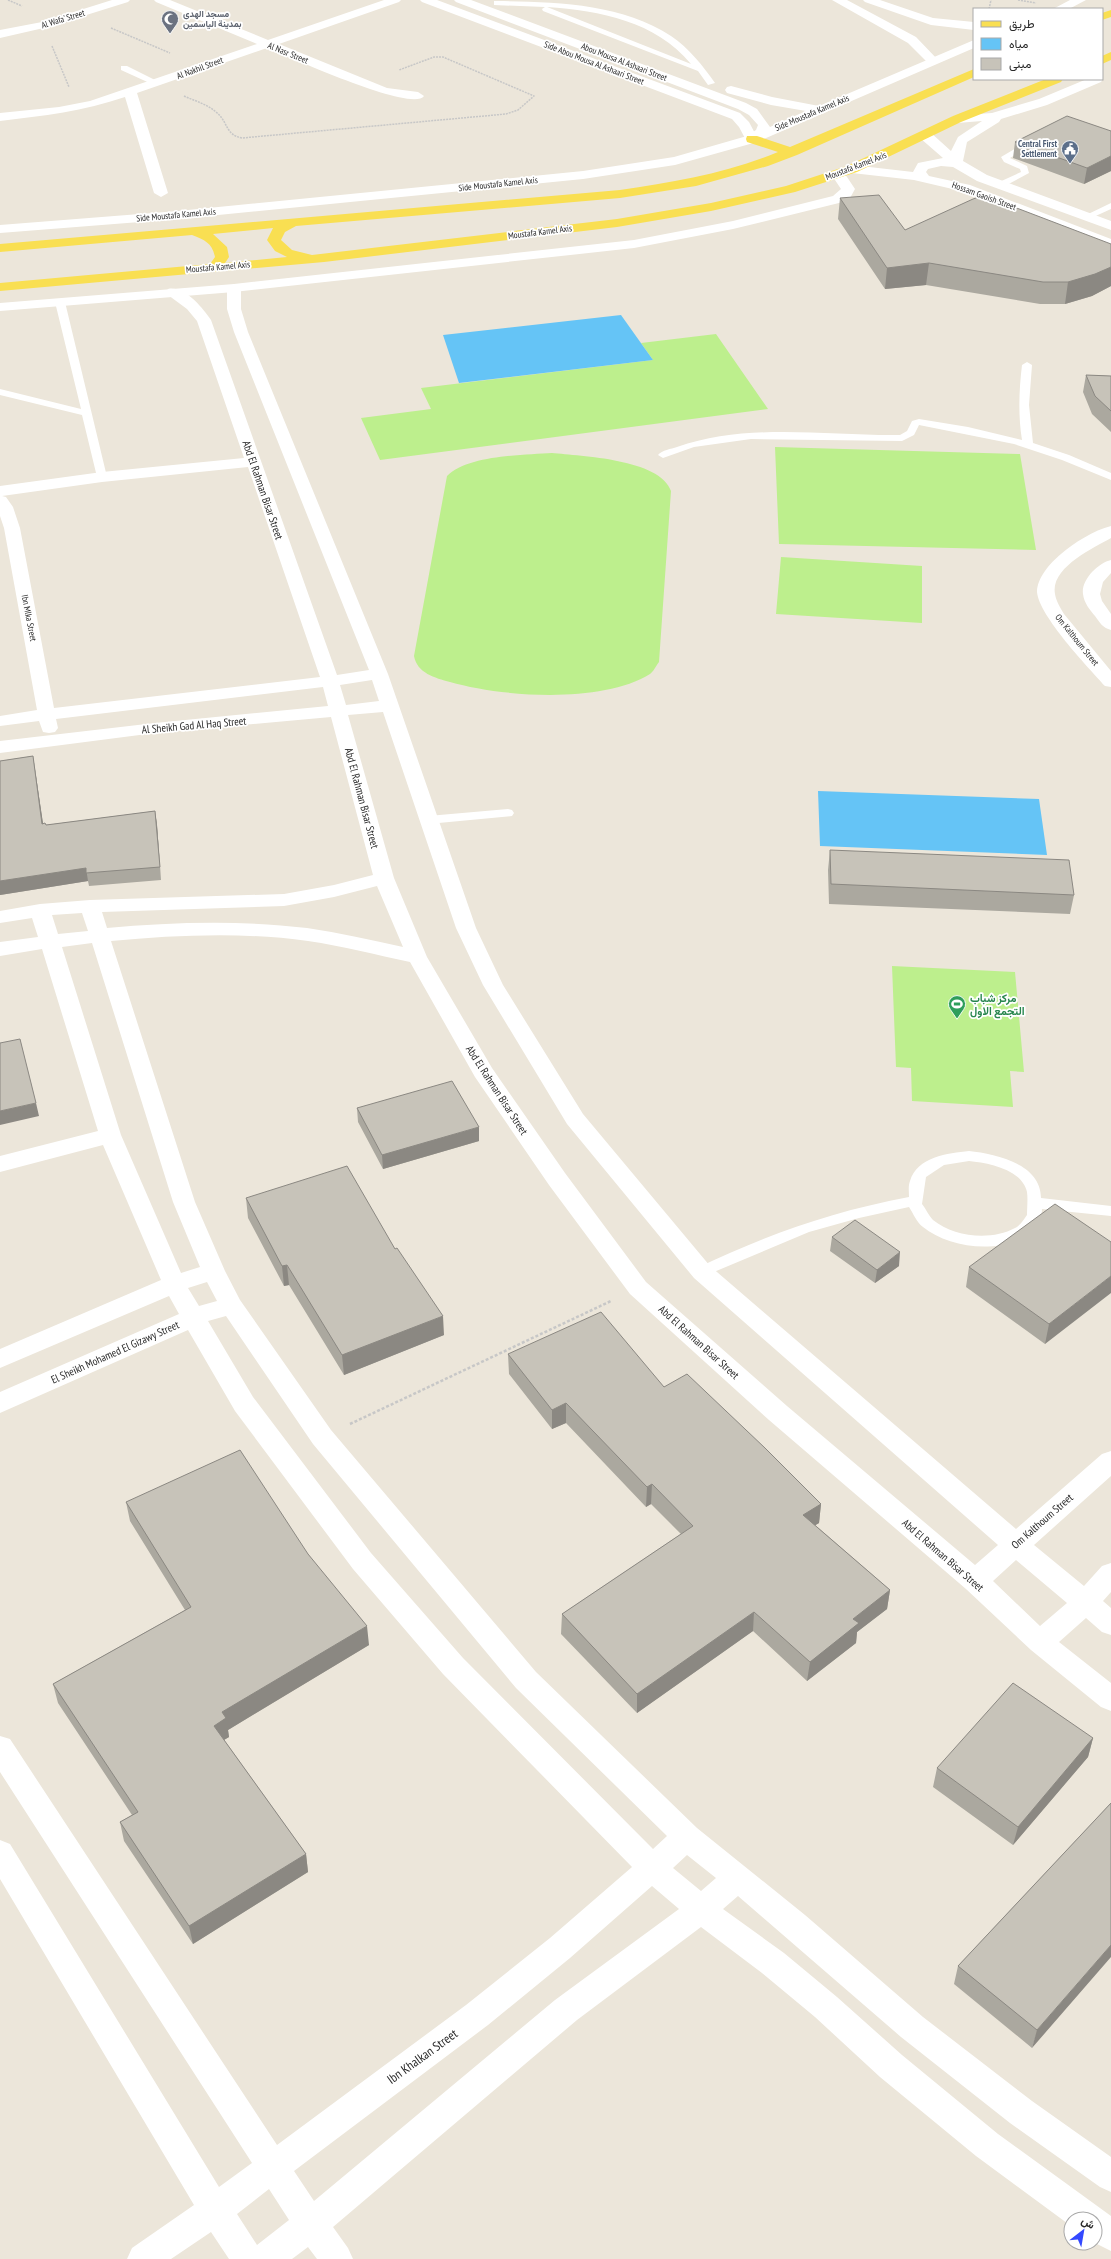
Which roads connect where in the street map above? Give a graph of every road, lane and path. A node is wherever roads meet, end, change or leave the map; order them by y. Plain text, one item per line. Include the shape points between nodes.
1 (124, 0) edge
2 (160, 0) edge
3 (395, 0) edge
4 (426, 0) edge
5 (460, 0) edge
6 (838, 0) edge
7 (869, 0) edge
8 (1080, 0) edge
9 (493, 2) edge
10 (533, 4) junction
11 (1061, 8) edge
12 (79, 14) junction
13 (44, 25) junction
14 (973, 26) edge
15 (0, 34) edge
16 (266, 44) junction
17 (973, 44) edge
18 (933, 61) junction
19 (202, 67) junction
20 (124, 68) dead end
21 (700, 70) junction
22 (973, 73) edge
23 (1055, 80) edge
24 (1095, 80) edge
25 (157, 83) junction
26 (712, 83) junction
27 (130, 92) junction
28 (418, 96) dead end
29 (78, 108) junction
30 (821, 110) junction
31 (999, 116) junction
32 (0, 117) edge
33 (957, 120) junction
34 (925, 135) junction
35 (1041, 138) edge
36 (752, 139) junction
37 (792, 152) junction
38 (956, 163) junction
39 (852, 169) junction
40 (838, 174) junction
41 (924, 178) junction
42 (1000, 185) junction
43 (161, 193) dead end
44 (1111, 206) edge
45 (1086, 217) junction
46 (294, 222) junction
47 (1111, 226) edge
48 (0, 229) edge
49 (193, 231) junction
50 (1111, 244) edge
51 (0, 248) edge
52 (324, 258) junction
53 (214, 268) junction
54 (0, 287) edge
55 (234, 288) junction
56 (173, 292) junction
57 (60, 302) junction
58 (0, 307) edge
59 (1027, 366) dead end
60 (0, 392) edge
61 (87, 413) junction
62 (1028, 445) junction
63 (663, 455) dead end
64 (254, 462) junction
65 (102, 477) junction
66 (1111, 477) edge
67 (0, 491) edge
68 (0, 500) edge
69 (6, 529) edge
70 (1111, 531) edge
71 (1111, 565) edge
72 (1111, 625) edge
73 (380, 674) junction
74 (330, 681) junction
75 (1111, 682) edge
76 (389, 706) junction
77 (338, 712) junction
78 (47, 714) junction
79 (0, 716) edge
80 (0, 721) edge
81 (51, 739) junction
82 (2, 746) edge
83 (508, 813) dead end
84 (428, 820) junction
85 (384, 878) junction
86 (90, 906) junction
87 (40, 910) junction
88 (0, 917) edge
89 (99, 935) junction
90 (49, 941) junction
91 (0, 949) edge
92 (416, 957) junction
93 (110, 1135) junction
94 (0, 1164) edge
95 (914, 1201) junction
96 (1036, 1203) junction
97 (1111, 1211) edge
98 (213, 1271) junction
99 (702, 1272) junction
100 (174, 1284) junction
101 (638, 1288) junction
102 (231, 1305) junction
103 (194, 1317) junction
104 (0, 1359) edge
105 (0, 1403) edge
106 (322, 1437) junction
107 (1111, 1460) edge
108 (1015, 1544) junction
109 (1111, 1574) edge
110 (975, 1581) junction
111 (1084, 1603) junction
112 (1111, 1624) edge
113 (1040, 1642) junction
114 (1111, 1699) edge
115 (0, 1748) edge
116 (687, 1836) junction
117 (0, 1853) edge
118 (652, 1868) junction
119 (738, 1878) junction
120 (702, 1910) junction
121 (274, 2166) junction
122 (1111, 2176) edge
123 (216, 2210) junction
124 (1078, 2211) edge
125 (311, 2225) junction
126 (143, 2259) edge
127 (248, 2259) edge
128 (265, 2259) edge
129 (337, 2259) edge

1 - 12 street, Al Wafa' Street
2 - 16 street, Al Nasr Street
3 - 16 street, Al Nakhil Street
4 - 36 street, Side Abou Mousa Al Ashaari Street via 736,116 745,124
5 - 36 street, Abou Mousa Al Ashaari Street via 742,106 760,118 764,125 762,132
6 - 18 street via 912,40
7 - 14 street via 931,20
8 - 11 street
9 - 10 lane
9 - 26 street, Abou Mousa Al Ashaari Street
10 - 21 lane
10 - 21 lane via 586,10 644,26 669,38
12 - 13 street, Al Wafa' Street
12 - 19 path
13 - 15 street, Al Wafa' Street
13 - 29 path
16 - 19 street, Al Nakhil Street
16 - 28 street, Al Nasr Street via 384,91
17 - 18 street, Side Moustafa Kamel Axis
18 - 30 street, Side Moustafa Kamel Axis
19 - 25 street, Al Nakhil Street
20 - 25 lane
21 - 26 lane
22 - 37 main road
23 - 33 main road, Moustafa Kamel Axis
24 - 31 street via 1043,102
25 - 27 street, Al Nakhil Street
26 - 30 street, Abou Mousa Al Ashaari Street via 771,101
27 - 29 street, Al Nakhil Street
27 - 43 street
29 - 32 street, Al Nakhil Street
30 - 36 street, Side Moustafa Kamel Axis
31 - 33 street
31 - 38 street via 960,142 956,150
33 - 34 main road, Moustafa Kamel Axis
34 - 38 street, Hossam Gaoish Street
34 - 39 main road, Moustafa Kamel Axis
35 - 42 lane via 1005,157 1026,171
36 - 37 main road
36 - 48 street, Side Moustafa Kamel Axis via 675,161 583,175 178,215
37 - 46 main road via 710,178 620,194
38 - 41 street via 923,166 919,172
38 - 42 street, Hossam Gaoish Street
39 - 40 main road, Moustafa Kamel Axis
39 - 41 street, Hossam Gaoish Street
40 - 52 main road, Moustafa Kamel Axis via 766,195 667,215
40 - 55 street via 848,189 845,196 838,199 687,234 579,251
41 - 50 street, Hossam Gaoish Street via 965,188
42 - 45 street, Hossam Gaoish Street
44 - 45 lane
45 - 47 street, Hossam Gaoish Street
46 - 49 main road
46 - 52 main road via 275,235 276,244 294,255
49 - 51 main road
49 - 53 main road via 210,238 220,247 222,257
52 - 53 main road, Moustafa Kamel Axis
53 - 54 main road, Moustafa Kamel Axis
55 - 56 street
55 - 73 street via 234,309 241,332
56 - 57 street
56 - 64 street, Abd El Rahman Bisar Street via 192,306 204,320
57 - 58 street
57 - 61 lane
59 - 62 lane via 1023,389 1023,414
60 - 61 lane
61 - 65 lane
62 - 63 lane via 920,422 915,423 911,433 902,438 725,438
62 - 66 lane via 1094,468
64 - 65 street
64 - 74 street, Abd El Rahman Bisar Street
65 - 67 street
68 - 69 street, Ibn Mlka Street via 5,507
69 - 78 street, Ibn Mlka Street
70 - 75 street, Om Kalthoum Street via 1074,553 1058,566 1049,579 1046,594 1056,615
71 - 72 street via 1092,583 1092,595 1098,610
73 - 74 street
73 - 76 street
74 - 77 street, Abd El Rahman Bisar Street
74 - 78 street via 203,698
76 - 77 street, Al Sheikh Gad Al Haq Street
76 - 84 street
77 - 81 street, Al Sheikh Gad Al Haq Street
77 - 85 street, Abd El Rahman Bisar Street
78 - 80 street
78 - 81 street, Ibn Mlka Street
79 - 80 street
80 - 82 street
81 - 82 street, Al Sheikh Gad Al Haq Street
83 - 84 lane
84 - 99 street via 466,928 502,998 575,1118
85 - 86 street via 284,900
85 - 92 street, Abd El Rahman Bisar Street
86 - 87 street
86 - 89 street
87 - 88 street
87 - 90 street
89 - 90 street
89 - 92 street via 243,929 292,933
89 - 98 street via 184,1202
90 - 91 street
90 - 93 street
92 - 101 street, Abd El Rahman Bisar Street via 484,1072 557,1179
93 - 94 street
93 - 100 street
95 - 96 lane via 920,1213 941,1232 979,1242 1005,1239 1019,1233 1029,1225 1035,1214
95 - 96 lane via 914,1189 918,1178 926,1169 938,1161 969,1156 985,1157 1015,1170 1034,1191
95 - 99 lane via 858,1212 804,1228 752,1248
96 - 97 lane
98 - 100 street
98 - 102 street
99 - 108 street
100 - 103 street
100 - 104 street
101 - 106 path
101 - 110 street, Abd El Rahman Bisar Street via 778,1413
102 - 103 street, El Sheikh Mohamed El Gizawy Street
102 - 106 street
103 - 105 street, El Sheikh Mohamed El Gizawy Street
103 - 118 street via 244,1404 362,1561 453,1666
106 - 116 street via 526,1680
107 - 108 street, Om Kalthoum Street
108 - 110 street, Om Kalthoum Street
108 - 111 street
109 - 111 street
110 - 113 street, Abd El Rahman Bisar Street
111 - 112 street
111 - 113 street
113 - 114 street, Abd El Rahman Bisar Street
115 - 121 street
116 - 118 street, Ibn Khalkan Street
116 - 119 street
117 - 123 street
118 - 120 street
118 - 121 street, Ibn Khalkan Street via 560,1948 477,2015
119 - 120 street
119 - 122 street via 912,2027 1021,2112
120 - 124 street via 785,1973 891,2066 987,2145
120 - 125 street via 567,2010
121 - 123 street, Ibn Khalkan Street
121 - 125 street
123 - 126 street, Ibn Khalkan Street
123 - 127 street
125 - 128 street
125 - 129 street

